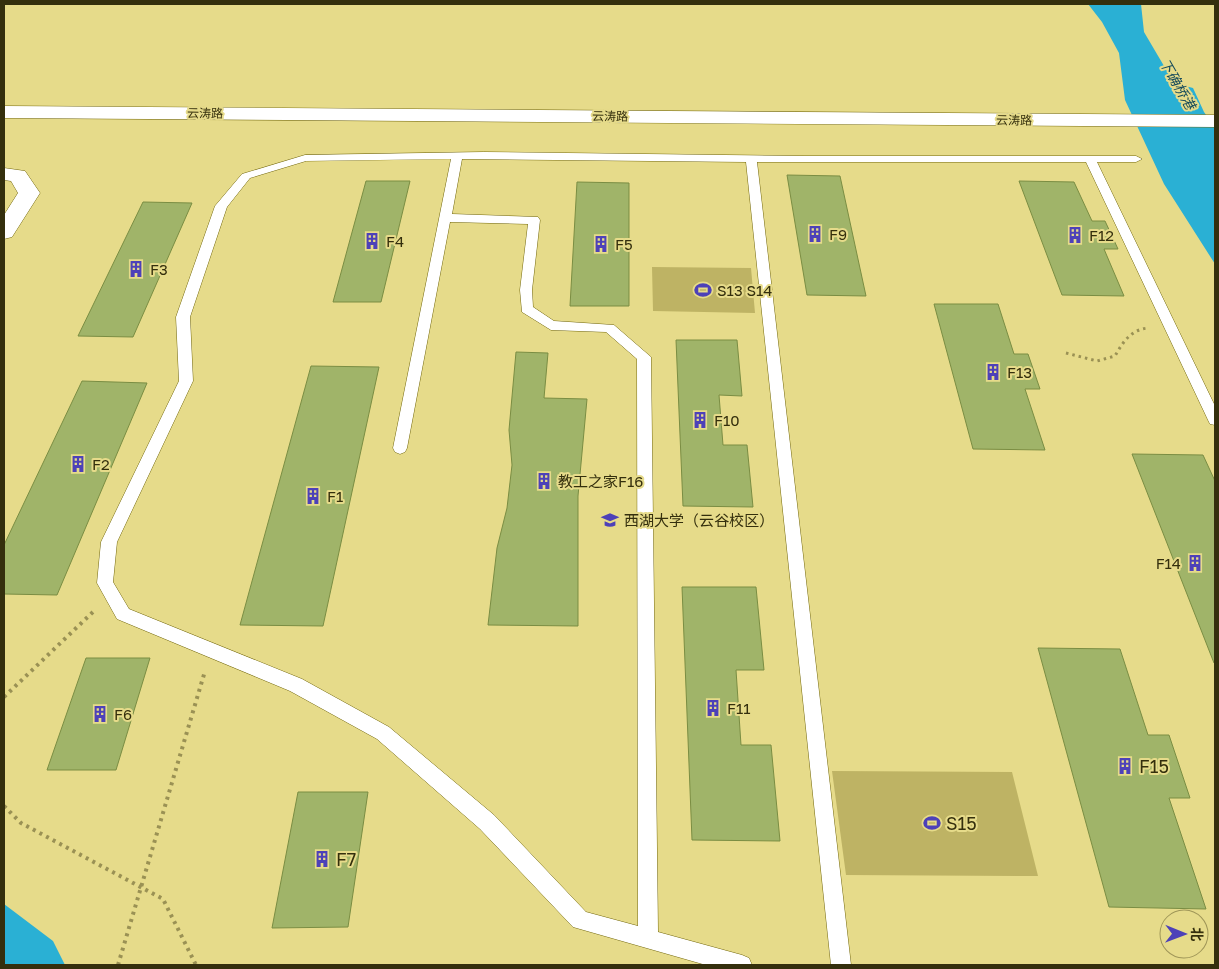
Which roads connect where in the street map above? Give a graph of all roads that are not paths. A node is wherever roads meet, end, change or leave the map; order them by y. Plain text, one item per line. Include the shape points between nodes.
1 (4, 102) edge
2 (1215, 109) edge
3 (4, 112) edge
4 (1127, 115) junction
5 (1215, 121) edge
6 (458, 156) junction
7 (751, 158) junction
8 (1090, 159) junction
9 (1136, 159) dead end
10 (4, 174) edge
11 (445, 218) junction
12 (4, 232) edge
13 (1215, 420) edge
14 (400, 448) dead end
15 (648, 940) junction
16 (742, 965) edge
17 (841, 965) edge

1 - 4 street, 云涛路
2 - 4 street, 云涛路
3 - 4 street, 云涛路
4 - 5 street, 云涛路
6 - 7 lane
6 - 11 lane
6 - 15 lane via 305,158 246,176 220,206 183,317 186,381 109,542 106,583 123,614 296,685 383,733 487,822 580,920
7 - 8 lane
7 - 17 lane
8 - 9 lane
8 - 13 lane
10 - 12 street via 18,176 29,193
11 - 14 lane
11 - 15 lane via 534,220 527,309 551,325 608,328 644,357
15 - 16 lane

